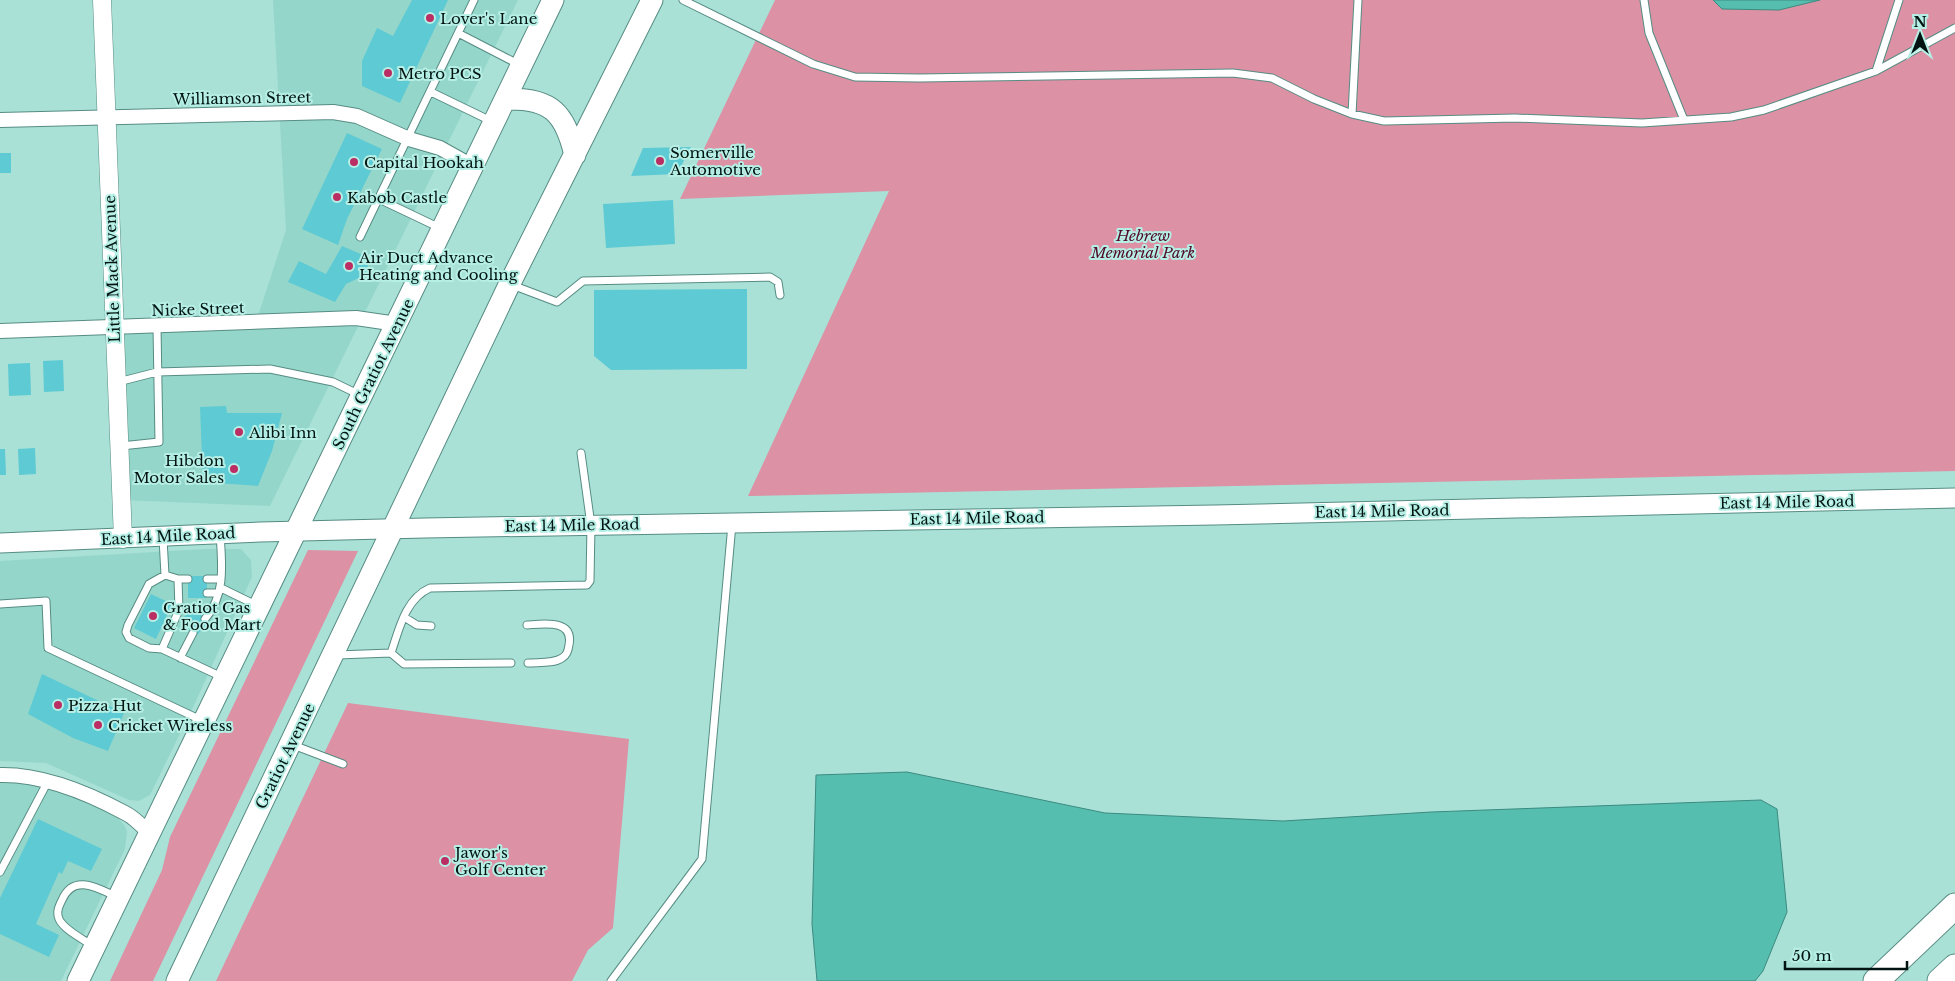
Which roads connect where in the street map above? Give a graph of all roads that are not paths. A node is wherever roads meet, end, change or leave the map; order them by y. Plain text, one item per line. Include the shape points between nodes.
1 (102, 0) edge
2 (474, 0) edge
3 (553, 0) edge
4 (652, 0) edge
5 (683, 0) edge
6 (1358, 0) edge
7 (1644, 0) edge
8 (1899, 0) edge
9 (1955, 28) edge
10 (458, 34) junction
11 (522, 66) junction
12 (1876, 72) junction
13 (431, 92) junction
14 (507, 99) junction
15 (1352, 114) junction
16 (107, 117) junction
17 (0, 120) edge
18 (1684, 120) junction
19 (495, 122) junction
20 (409, 139) junction
21 (575, 155) junction
22 (474, 166) junction
23 (379, 199) junction
24 (443, 229) junction
25 (360, 237) dead end
26 (510, 283) junction
27 (780, 295) dead end
28 (397, 324) junction
29 (157, 326) junction
30 (113, 328) junction
31 (0, 331) edge
32 (157, 372) junction
33 (116, 382) junction
34 (362, 396) junction
35 (119, 447) junction
36 (582, 453) dead end
37 (1955, 498) edge
38 (732, 521) junction
39 (591, 525) junction
40 (393, 530) junction
41 (297, 533) junction
42 (220, 534) junction
43 (162, 537) junction
44 (123, 539) junction
45 (0, 543) edge
46 (165, 575) junction
47 (178, 579) junction
48 (188, 579) dead end
49 (207, 579) dead end
50 (222, 579) junction
51 (220, 591) junction
52 (207, 593) dead end
53 (179, 594) junction
54 (188, 594) dead end
55 (0, 604) edge
56 (259, 606) junction
57 (404, 617) junction
58 (205, 619) dead end
59 (527, 625) dead end
60 (431, 626) dead end
61 (193, 633) dead end
62 (162, 649) junction
63 (391, 653) junction
64 (334, 655) junction
65 (180, 658) junction
66 (511, 663) dead end
67 (528, 663) dead end
68 (224, 678) junction
69 (203, 721) junction
70 (291, 744) junction
71 (343, 764) dead end
72 (0, 775) edge
73 (48, 781) junction
74 (149, 832) junction
75 (0, 872) edge
76 (118, 897) junction
77 (1955, 906) edge
78 (94, 947) junction
79 (1955, 967) edge
80 (78, 981) edge
81 (177, 981) edge
82 (611, 981) edge
83 (1876, 981) edge
84 (1940, 981) edge

1 - 16 street, Little Mack Avenue
2 - 10 lane
3 - 11 main road, South Gratiot Avenue
4 - 21 main road
5 - 15 lane via 813,64 855,77 1233,73 1272,78
6 - 15 lane
7 - 18 lane via 1649,33
8 - 12 lane
9 - 12 lane
10 - 11 lane
10 - 13 lane
11 - 14 main road, South Gratiot Avenue
12 - 18 lane via 1764,110 1731,117
13 - 19 lane
13 - 20 lane
14 - 19 main road, South Gratiot Avenue
14 - 21 main road via 523,98 552,108 562,118 570,134
15 - 18 lane via 1384,121 1515,118
16 - 17 street, Williamson Street
16 - 20 street, Williamson Street via 333,112 357,116
16 - 30 street, Little Mack Avenue
19 - 22 main road, South Gratiot Avenue
20 - 22 street, Williamson Street via 440,148
20 - 23 lane
21 - 26 main road
22 - 24 main road, South Gratiot Avenue
23 - 24 lane
23 - 25 lane
24 - 28 main road, South Gratiot Avenue
26 - 27 lane via 557,302 584,281 770,277 778,282
26 - 40 main road
28 - 29 street, Nicke Street via 356,318
28 - 34 main road, South Gratiot Avenue
29 - 30 street, Nicke Street
29 - 32 lane
30 - 31 street, Nicke Street
30 - 33 street, Little Mack Avenue
32 - 33 lane
32 - 34 lane via 270,369 333,382
32 - 35 lane via 159,442
33 - 35 street, Little Mack Avenue
34 - 41 main road, South Gratiot Avenue
35 - 44 street, Little Mack Avenue
36 - 39 lane
37 - 38 main road, East 14 Mile Road via 1215,515
38 - 39 main road, East 14 Mile Road
38 - 82 lane via 702,859
39 - 40 main road, East 14 Mile Road
39 - 57 lane via 590,581 587,584 430,588 412,601
40 - 41 main road, East 14 Mile Road
40 - 64 main road, Gratiot Avenue
41 - 42 main road, East 14 Mile Road
41 - 56 main road
42 - 43 main road, East 14 Mile Road
42 - 50 lane
43 - 44 main road, East 14 Mile Road
43 - 46 lane
44 - 45 main road, East 14 Mile Road
46 - 47 lane
46 - 62 lane via 149,584 126,632 129,638 149,648
47 - 48 lane
47 - 53 lane
49 - 50 lane
50 - 51 lane
51 - 52 lane
51 - 56 lane
51 - 58 lane
53 - 54 lane
53 - 62 lane via 179,610
55 - 69 lane via 46,601 48,648
56 - 68 main road
57 - 60 lane via 416,625
57 - 63 lane
59 - 67 lane via 551,623 563,626 568,630 570,639 564,658
61 - 65 lane
62 - 65 lane
63 - 64 lane
63 - 66 lane via 404,664
64 - 70 main road, Gratiot Avenue
65 - 68 lane
68 - 69 main road
69 - 74 main road
70 - 71 lane
70 - 81 main road, Gratiot Avenue
72 - 73 street
73 - 74 street via 127,814
73 - 75 lane
74 - 76 main road
76 - 78 main road
76 - 78 lane via 82,884 72,886 64,895 58,910 59,920
77 - 83 highway
78 - 80 main road
79 - 84 highway

